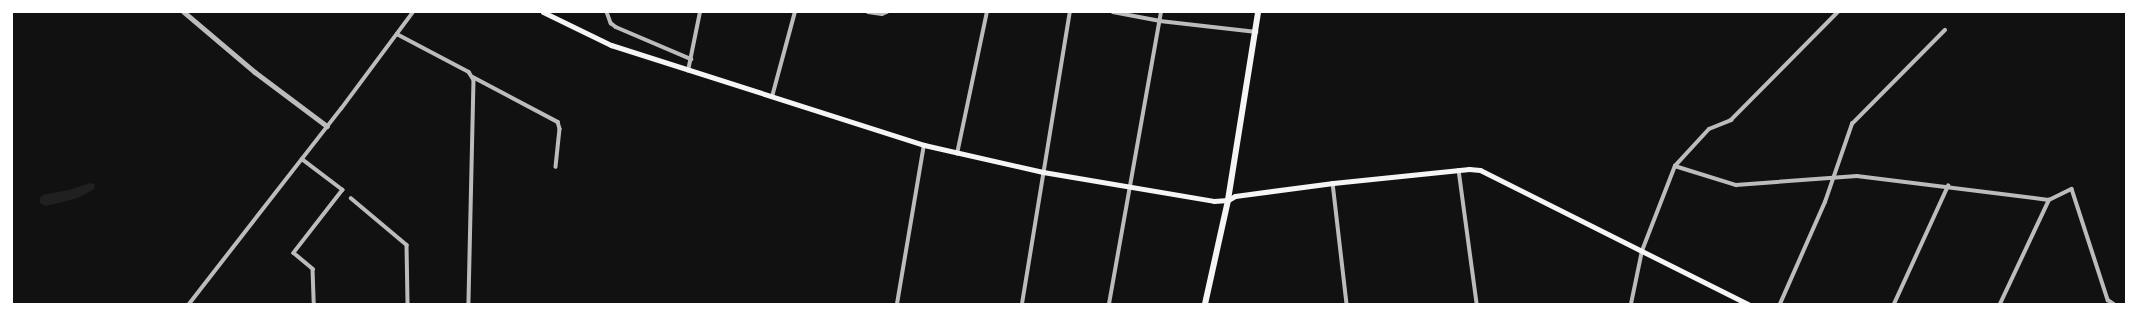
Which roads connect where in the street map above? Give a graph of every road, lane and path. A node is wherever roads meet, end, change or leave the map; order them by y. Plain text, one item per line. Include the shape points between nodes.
1 (184, 12) edge
2 (413, 12) edge
3 (543, 12) edge
4 (607, 12) edge
5 (700, 12) edge
6 (795, 12) edge
7 (868, 12) edge
8 (887, 12) edge
9 (987, 12) edge
10 (1070, 12) edge
11 (1113, 12) edge
12 (1161, 12) edge
13 (1258, 12) edge
14 (1838, 12) edge
15 (1160, 21) junction
16 (1945, 30) dead end
17 (1256, 32) junction
18 (397, 34) junction
19 (691, 59) junction
20 (688, 71) junction
21 (473, 77) junction
22 (772, 97) junction
23 (327, 126) junction
24 (924, 145) junction
25 (957, 154) junction
26 (302, 159) junction
27 (1675, 166) junction
28 (556, 167) dead end
29 (1459, 170) junction
30 (1043, 172) junction
31 (1832, 179) junction
32 (1333, 183) junction
33 (1129, 185) junction
34 (1948, 186) junction
35 (351, 198) dead end
36 (1228, 200) junction
37 (2049, 200) junction
38 (1642, 251) junction
39 (2108, 302) edge
40 (189, 304) edge
41 (314, 304) edge
42 (408, 304) edge
43 (468, 304) edge
44 (897, 304) edge
45 (1022, 304) edge
46 (1109, 304) edge
47 (1204, 304) edge
48 (1347, 304) edge
49 (1477, 304) edge
50 (1630, 304) edge
51 (1748, 304) edge
52 (1780, 304) edge
53 (1894, 304) edge
54 (2000, 304) edge
55 (2114, 304) edge

1 - 23 street via 255,72
2 - 18 street
3 - 20 main road via 611,45
4 - 19 street via 616,28
5 - 19 street
6 - 22 street
7 - 8 street
9 - 25 street
10 - 30 street
11 - 15 street
12 - 15 street
13 - 17 main road
14 - 27 street via 1731,120 1709,129
15 - 17 street
15 - 33 street
16 - 31 street via 1852,124
17 - 36 main road
18 - 21 street via 469,72
18 - 23 street
19 - 20 street
20 - 22 main road
21 - 28 street via 558,122 560,129
21 - 43 street
22 - 24 main road
23 - 26 street
24 - 25 main road
24 - 44 street
25 - 30 main road
26 - 40 street
26 - 41 street via 343,190 294,253 313,269
27 - 31 street via 1736,185
27 - 38 street
29 - 32 main road
29 - 38 main road via 1480,170
29 - 49 street
30 - 33 main road
30 - 45 street
31 - 34 street via 1857,176
31 - 52 street via 1825,202
32 - 36 main road via 1235,196
32 - 48 street
33 - 36 main road via 1214,201
33 - 46 street
34 - 37 street
34 - 53 street
35 - 42 street via 407,245
36 - 47 main road
37 - 39 street via 2072,189
37 - 54 street
38 - 50 street
38 - 51 main road
39 - 55 street

